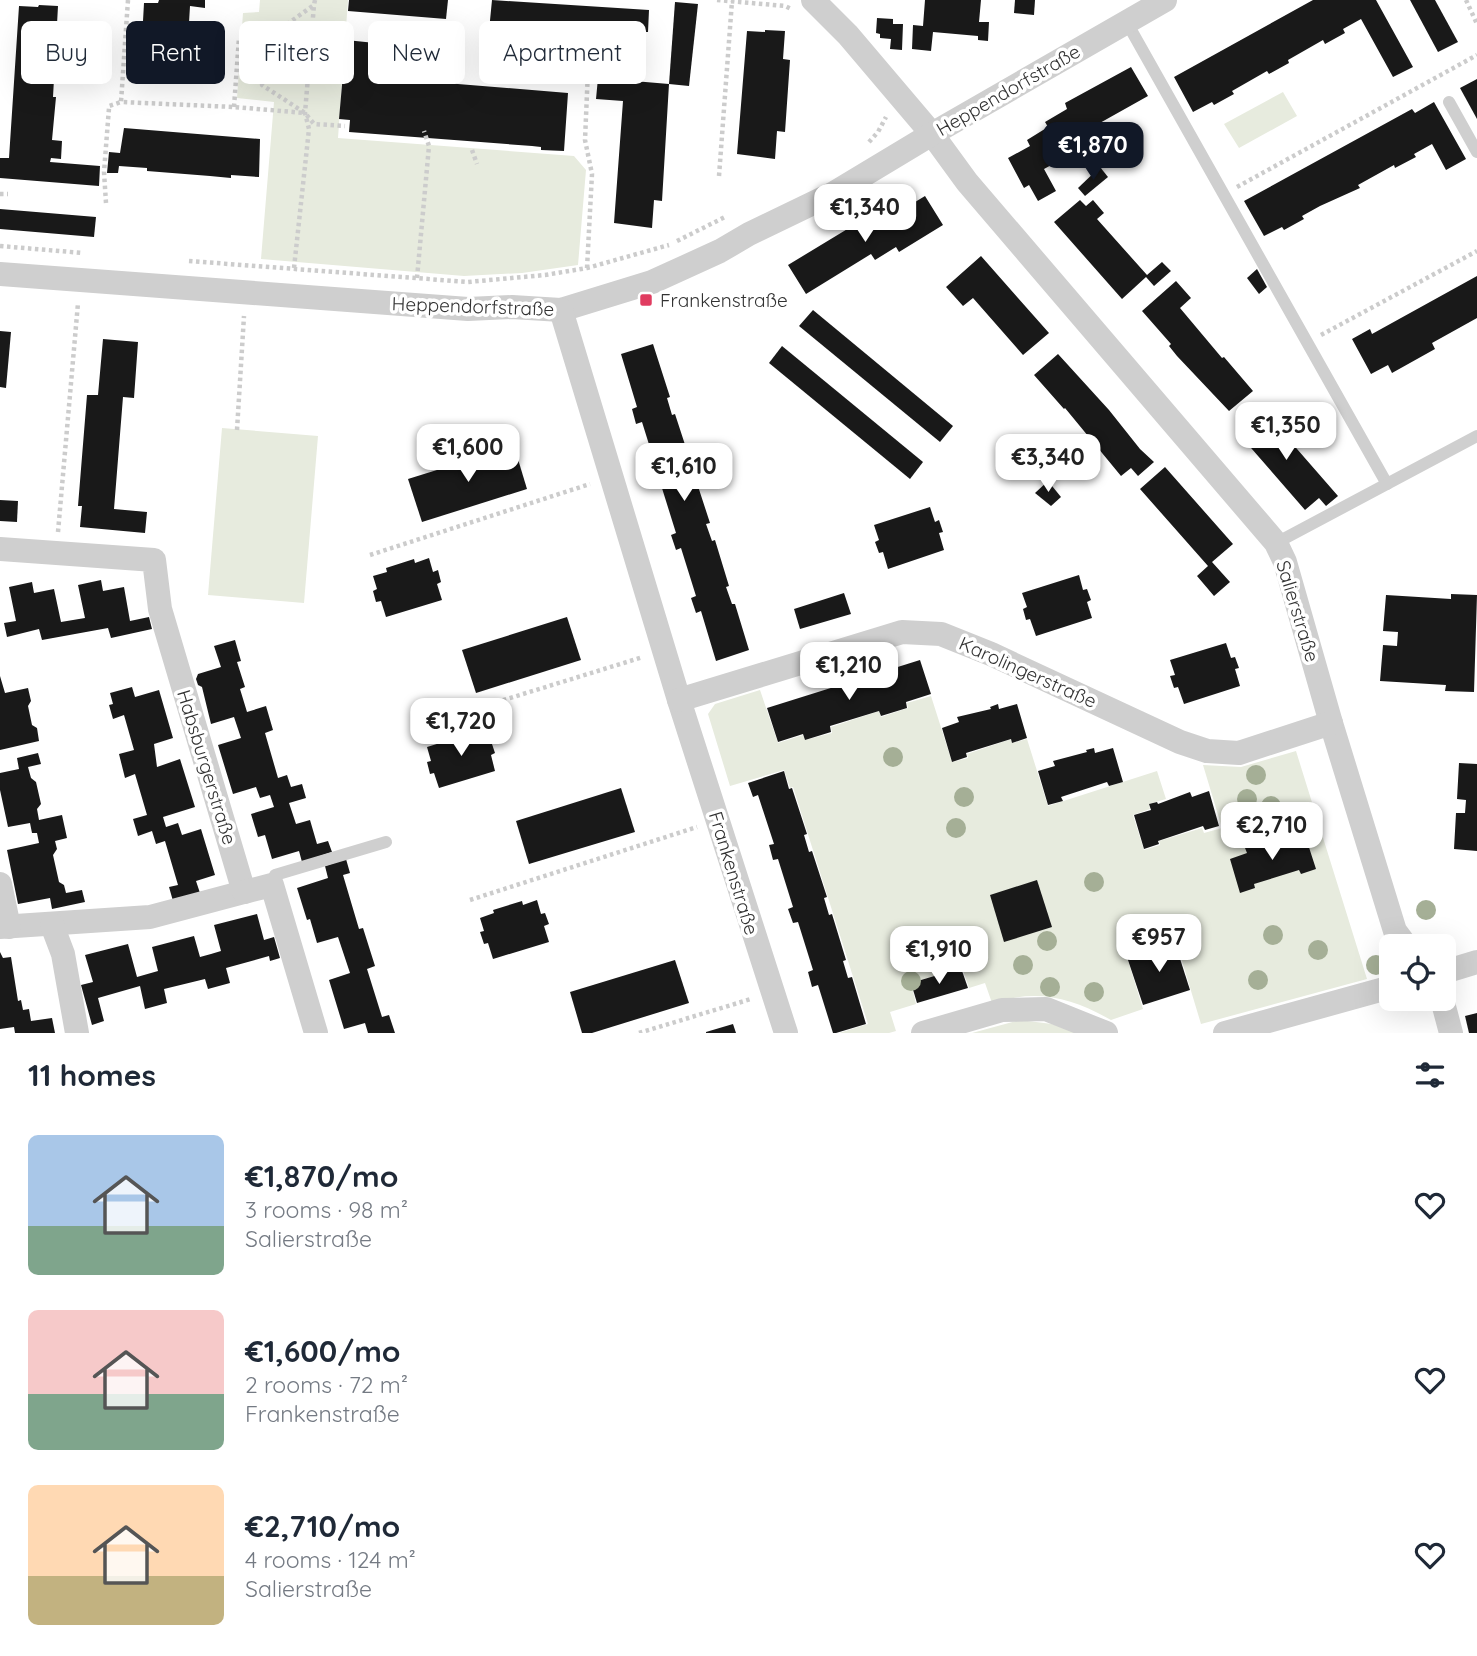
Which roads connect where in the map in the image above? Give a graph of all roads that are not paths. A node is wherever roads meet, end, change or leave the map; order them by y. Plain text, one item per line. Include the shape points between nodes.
1 (1165, 0) edge
2 (804, 6) edge
3 (1126, 21) junction
4 (1449, 102) dead end
5 (932, 134) junction
6 (1477, 152) edge
7 (0, 274) edge
8 (561, 310) junction
9 (1477, 436) edge
10 (1387, 484) junction
11 (1276, 543) junction
12 (0, 549) edge
13 (679, 700) junction
14 (1331, 723) junction
15 (386, 842) dead end
16 (0, 884) edge
17 (272, 885) junction
18 (244, 892) junction
19 (52, 925) junction
20 (5, 927) edge
21 (1397, 934) edge
22 (1477, 962) edge
23 (1456, 968) edge
24 (1379, 991) edge
25 (1445, 1011) edge
26 (77, 1033) edge
27 (316, 1033) edge
28 (786, 1033) edge
29 (923, 1033) edge
30 (1106, 1033) edge
31 (1225, 1033) edge
32 (1451, 1033) edge

1 - 3 street, Heppendorfstraße
2 - 5 street, Salierstraße via 848,35
3 - 5 street, Heppendorfstraße
3 - 10 lane
4 - 6 lane
5 - 8 street, Heppendorfstraße via 834,193 720,251 652,282
5 - 11 street, Salierstraße via 967,182
7 - 8 street, Heppendorfstraße via 468,309
8 - 13 street, Frankenstraße
9 - 10 lane
10 - 11 lane
11 - 14 street, Salierstraße
12 - 18 street, Habsburgerstraße via 154,560 160,609
13 - 14 street, Karolingerstraße via 902,632 942,634 1207,751 1239,753
13 - 28 street, Frankenstraße
14 - 21 street, Salierstraße
15 - 17 lane via 275,875
16 - 20 street
17 - 18 street
17 - 27 street
18 - 19 street via 150,917
19 - 20 street
19 - 26 street
22 - 23 street
24 - 31 street
25 - 32 street
29 - 30 street via 1002,1010 1046,1009

